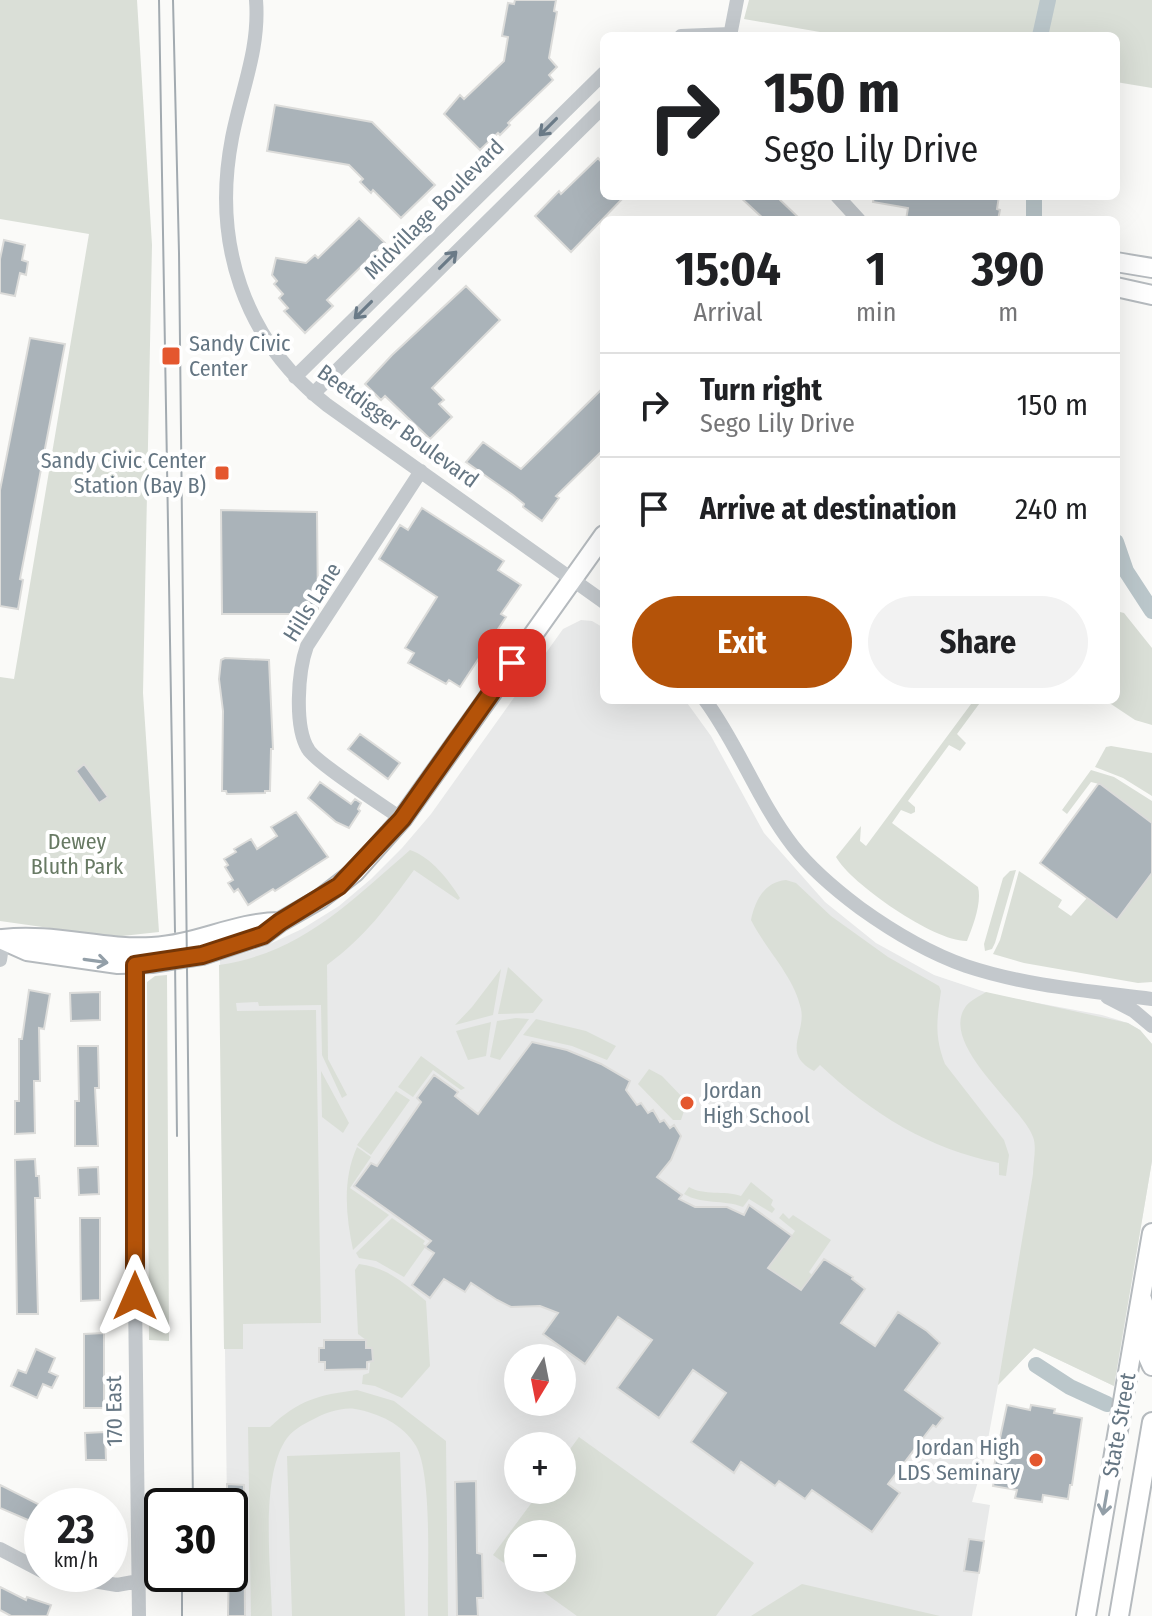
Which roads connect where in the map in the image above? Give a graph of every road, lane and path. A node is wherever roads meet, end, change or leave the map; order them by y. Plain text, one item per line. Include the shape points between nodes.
1 (256, 0) edge
2 (737, 0) edge
3 (731, 32) edge
4 (600, 77) edge
5 (600, 110) edge
6 (841, 200) edge
7 (855, 216) edge
8 (1120, 263) edge
9 (1152, 268) edge
10 (1120, 288) edge
11 (1152, 295) edge
12 (295, 377) junction
13 (313, 394) junction
14 (421, 471) junction
15 (600, 540) edge
16 (572, 579) junction
17 (600, 599) edge
18 (708, 704) edge
19 (402, 819) junction
20 (280, 922) junction
21 (2, 939) edge
22 (0, 960) edge
23 (135, 965) junction
24 (1099, 994) junction
25 (1152, 999) edge
26 (1152, 1026) edge
27 (1152, 1233) edge
28 (1141, 1296) junction
29 (1152, 1331) edge
30 (1152, 1366) edge
31 (1152, 1422) edge
32 (0, 1549) edge
33 (24, 1562) edge
34 (139, 1581) junction
35 (128, 1583) edge
36 (139, 1616) edge
37 (1086, 1616) edge
38 (1119, 1616) edge

1 - 12 street, Beetdigger Boulevard via 255,44 229,158 229,239 253,318
2 - 3 street
4 -> 12 street, Midvillage Boulevard
13 -> 5 street
6 - 7 street
8 - 9 main road
10 - 11 main road
12 - 13 street, Beetdigger Boulevard
13 - 14 street, Beetdigger Boulevard
14 - 16 street, Beetdigger Boulevard
14 - 19 street, Hills Lane via 307,646 300,666 301,732 309,752
15 - 16 main road
16 - 17 street, Beetdigger Boulevard
16 - 19 main road
18 - 24 street via 793,847 845,896 888,927 965,965
19 - 20 main road via 339,886
20 - 21 main road via 257,922 201,940 153,947 103,947 30,936
20 - 23 main road via 263,935 202,955
21 - 22 street
21 -> 23 main road via 27,951
23 - 34 street, 170 East
24 - 25 street
24 - 26 street
27 - 28 main road, State Street
28 - 29 main road
28 -> 37 main road, State Street
29 - 30 main road
31 - 38 main road, State Street
32 - 33 street
34 - 35 street
34 - 36 street, 170 East

